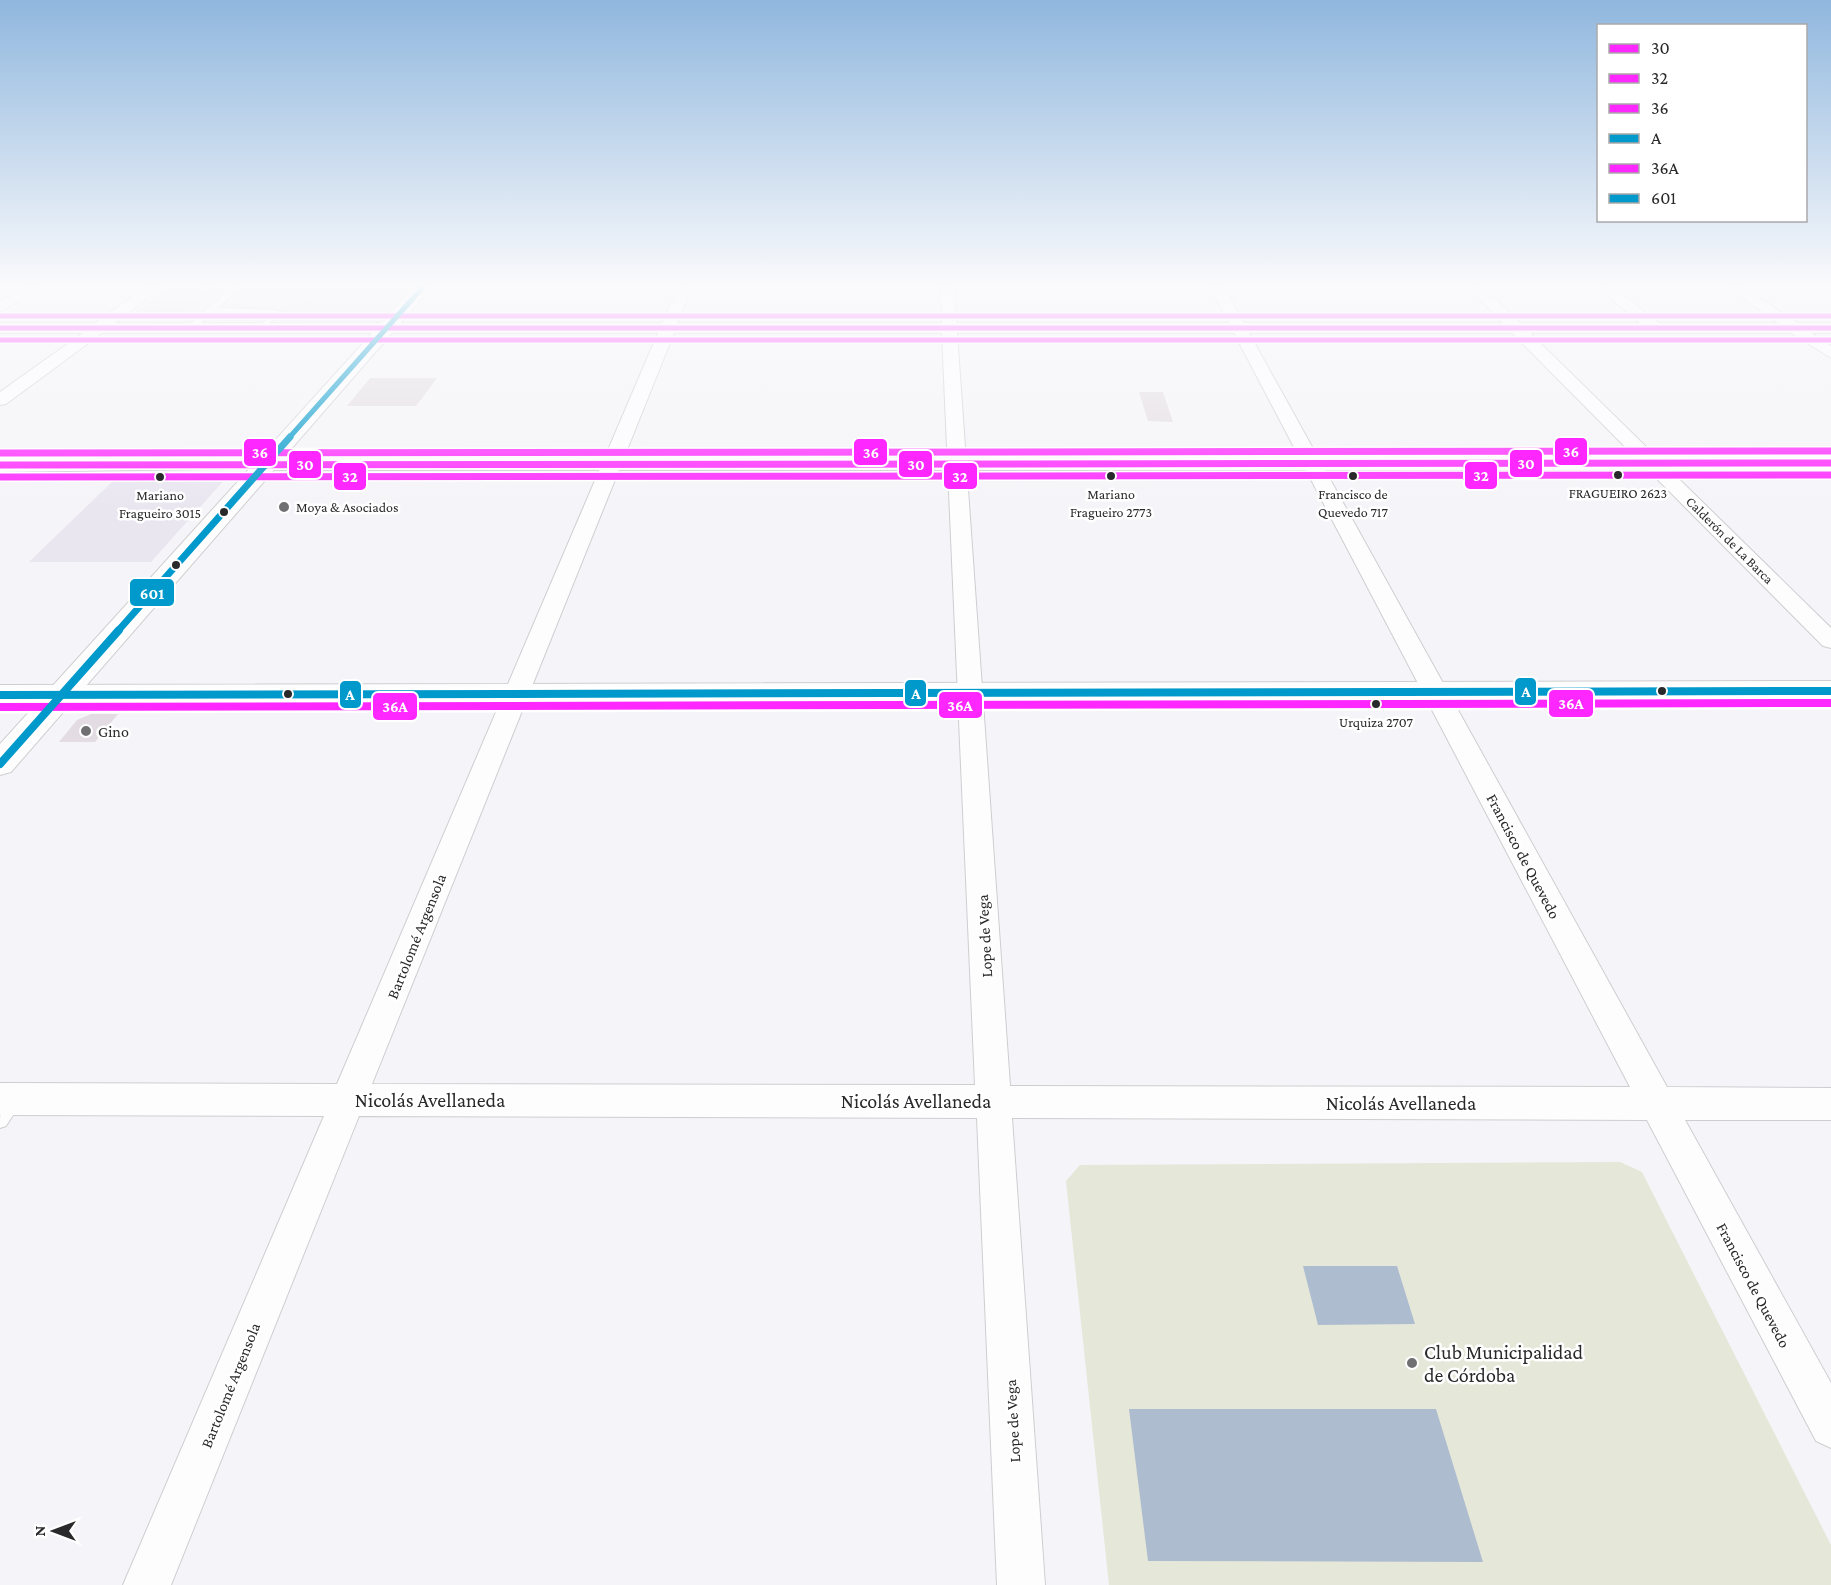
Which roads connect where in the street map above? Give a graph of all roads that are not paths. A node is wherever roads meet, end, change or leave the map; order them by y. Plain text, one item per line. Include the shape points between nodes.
1 (54, 361) edge
2 (358, 361) edge
3 (654, 361) edge
4 (952, 361) edge
5 (1257, 361) edge
6 (1550, 361) edge
7 (0, 400) edge
8 (268, 463) junction
9 (611, 463) junction
10 (957, 463) junction
11 (1312, 463) junction
12 (1653, 463) junction
13 (1831, 463) edge
14 (0, 465) edge
15 (1831, 641) edge
16 (1437, 692) junction
17 (1831, 692) edge
18 (970, 693) junction
19 (0, 694) edge
20 (62, 694) junction
21 (516, 694) junction
22 (0, 764) edge
23 (348, 1100) junction
24 (993, 1101) junction
25 (1656, 1104) junction
26 (1831, 1104) edge
27 (5, 1106) edge
28 (1831, 1426) edge
29 (147, 1585) edge
30 (1021, 1585) edge

1 - 7 street
2 - 8 main road
3 - 9 street, Bartolomé Argensola
4 - 10 street, Lope de Vega
5 - 11 street, Francisco de Quevedo
6 - 12 street, Calderón de La Barca
8 - 9 main road
8 - 14 main road
8 - 20 main road
9 - 10 main road
9 - 21 street, Bartolomé Argensola
10 - 11 main road
10 - 18 street, Lope de Vega
11 - 12 main road
11 - 16 street, Francisco de Quevedo
12 - 13 main road
12 - 15 street, Calderón de La Barca
16 - 17 main road
16 - 18 main road
16 - 25 street, Francisco de Quevedo
18 - 21 main road
18 - 24 street, Lope de Vega
19 - 20 main road
20 - 21 main road
20 - 22 main road
21 - 23 street, Bartolomé Argensola
23 - 24 street, Nicolás Avellaneda
23 - 27 street, Nicolás Avellaneda
23 - 29 street, Bartolomé Argensola
24 - 25 street, Nicolás Avellaneda
24 - 30 street, Lope de Vega
25 - 26 street, Nicolás Avellaneda
25 - 28 street, Francisco de Quevedo

